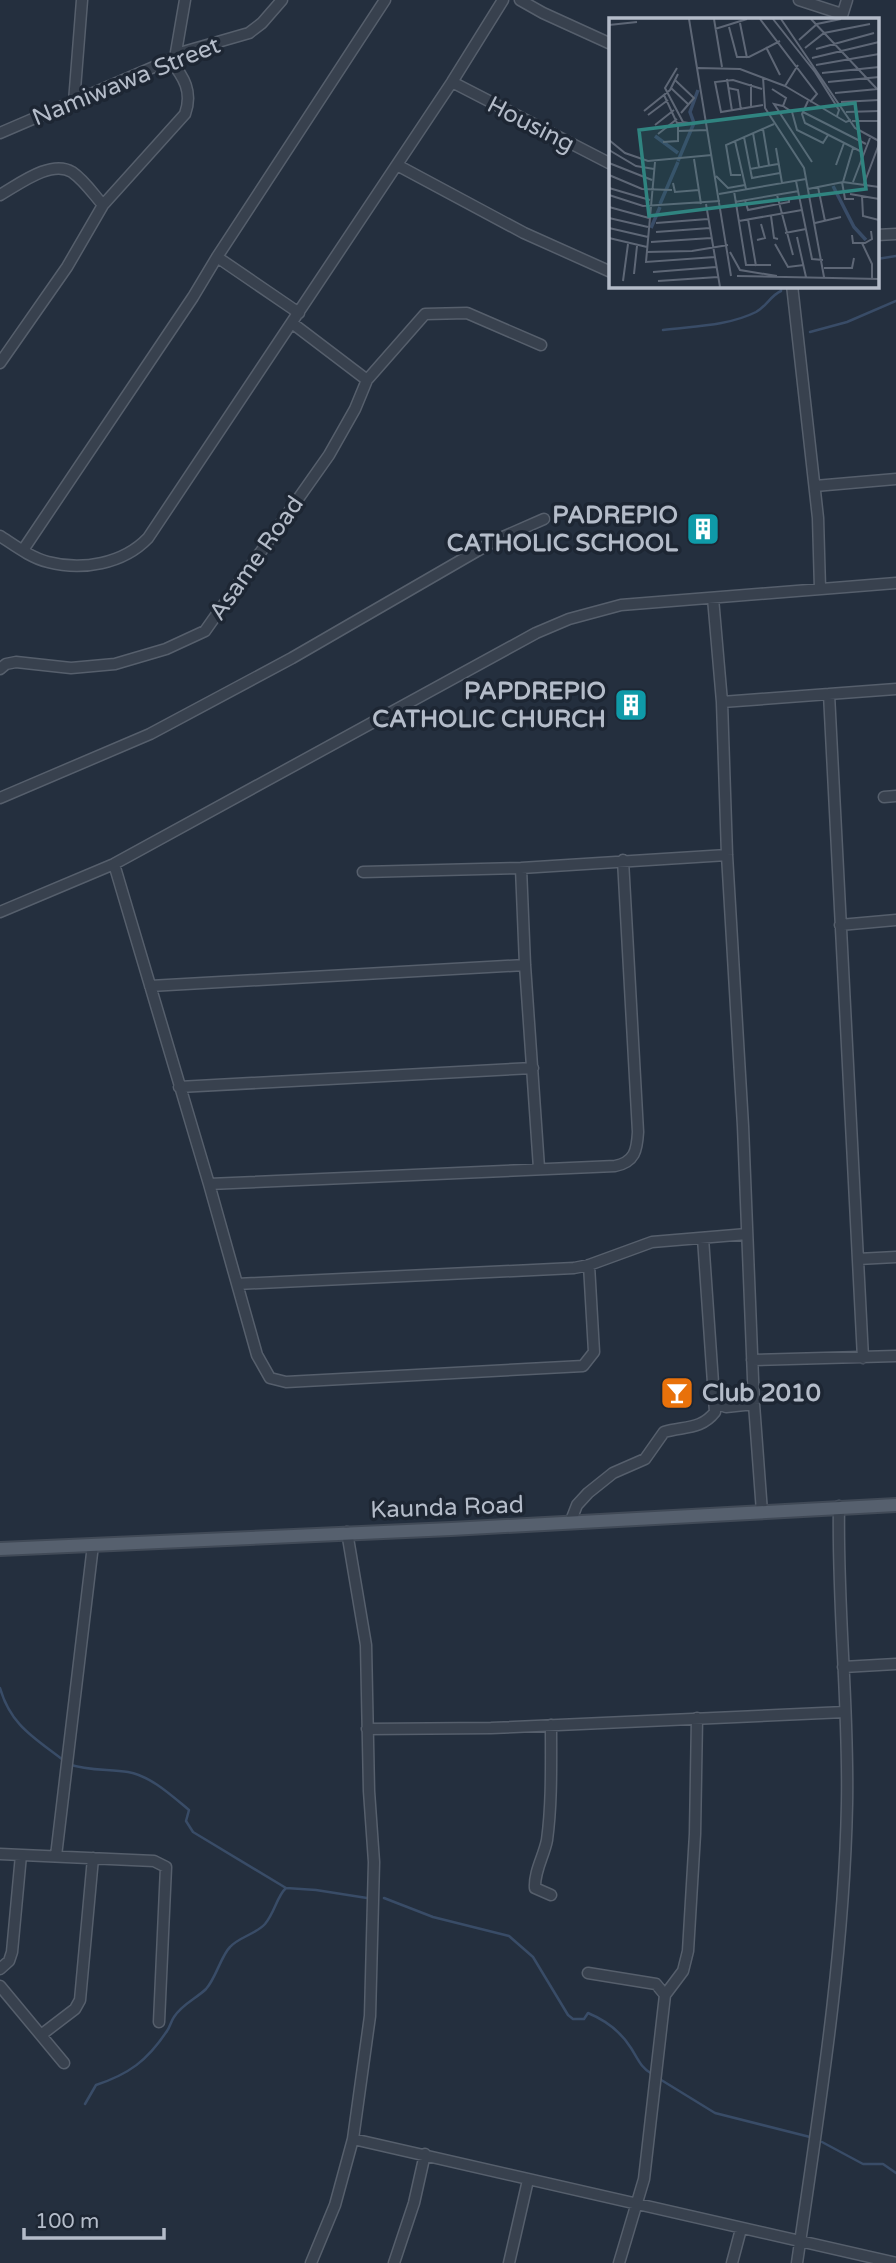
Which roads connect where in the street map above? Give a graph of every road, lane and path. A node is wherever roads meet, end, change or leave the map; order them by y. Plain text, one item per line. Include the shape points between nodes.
1 (82, 0) edge
2 (185, 0) edge
3 (282, 0) edge
4 (385, 0) edge
5 (503, 0) edge
6 (520, 0) edge
7 (799, 0) edge
8 (847, 0) edge
9 (841, 17) edge
10 (609, 43) edge
11 (173, 59) junction
12 (452, 82) junction
13 (74, 102) junction
14 (0, 133) edge
15 (609, 163) edge
16 (397, 165) junction
17 (0, 195) edge
18 (103, 205) junction
19 (896, 234) edge
20 (878, 235) edge
21 (217, 257) junction
22 (609, 271) edge
23 (792, 287) edge
24 (299, 313) junction
25 (292, 323) junction
26 (541, 345) dead end
27 (0, 363) edge
28 (367, 380) junction
29 (896, 479) edge
30 (815, 486) junction
31 (544, 519) dead end
32 (0, 536) edge
33 (23, 550) junction
34 (896, 583) edge
35 (820, 589) junction
36 (713, 598) junction
37 (0, 669) edge
38 (896, 689) edge
39 (829, 694) junction
40 (722, 702) junction
41 (896, 796) edge
42 (884, 797) dead end
43 (0, 798) edge
44 (727, 855) junction
45 (623, 860) junction
46 (114, 864) junction
47 (521, 868) junction
48 (363, 872) dead end
49 (0, 912) edge
50 (896, 920) edge
51 (840, 925) junction
52 (525, 965) junction
53 (150, 986) junction
54 (533, 1068) junction
55 (179, 1087) junction
56 (539, 1168) junction
57 (209, 1184) junction
58 (747, 1234) junction
59 (703, 1238) junction
60 (896, 1256) edge
61 (858, 1259) junction
62 (589, 1265) junction
63 (237, 1284) junction
64 (896, 1356) edge
65 (863, 1358) junction
66 (752, 1360) junction
67 (715, 1403) junction
68 (754, 1404) junction
69 (896, 1505) edge
70 (839, 1506) junction
71 (762, 1512) junction
72 (570, 1522) junction
73 (347, 1532) junction
74 (93, 1545) junction
75 (0, 1549) edge
76 (896, 1664) edge
77 (843, 1667) junction
78 (845, 1712) junction
79 (697, 1718) junction
80 (551, 1725) junction
81 (367, 1730) junction
82 (0, 1854) edge
83 (21, 1855) junction
84 (56, 1856) junction
85 (93, 1858) junction
86 (551, 1895) dead end
87 (0, 1969) edge
88 (588, 1973) dead end
89 (0, 1986) edge
90 (665, 1995) junction
91 (159, 2022) dead end
92 (41, 2035) junction
93 (64, 2063) dead end
94 (353, 2139) junction
95 (425, 2154) junction
96 (528, 2180) junction
97 (636, 2205) junction
98 (741, 2229) junction
99 (800, 2240) junction
100 (310, 2263) edge
101 (394, 2263) edge
102 (509, 2263) edge
103 (619, 2263) edge
104 (732, 2263) edge
105 (797, 2263) edge
106 (896, 2263) edge

1 - 13 street
2 - 11 street
3 - 11 street, Namiwawa Street via 249,33
4 - 21 street
5 - 12 street
6 - 10 street
7 - 9 street
8 - 9 street
11 - 13 street, Namiwawa Street
11 - 18 street via 188,91 185,114
12 - 15 street, Housing
12 - 16 street
13 - 14 street, Namiwawa Street
16 - 22 street via 524,233
16 - 24 street
17 - 18 street via 45,171 65,169
18 - 27 street via 67,267
19 - 20 street
21 - 24 street
21 - 33 street
23 - 30 street
24 - 25 street
25 - 28 street
25 - 33 street via 140,547 113,560 83,566 45,562
26 - 28 street, Asame Road via 467,313 425,314
28 - 37 street, Asame Road via 329,455 205,631 115,664 71,668 16,662
29 - 30 street
30 - 35 street
31 - 43 street via 496,540 150,734
32 - 33 street
34 - 35 street
35 - 36 street
36 - 40 street
36 - 46 street via 604,608 569,619
38 - 39 street
39 - 40 street
39 - 51 street
40 - 44 street
41 - 42 street
44 - 45 street
44 - 58 street
45 - 47 street
45 - 56 street via 637,1147 625,1164
46 - 49 street
46 - 53 street
47 - 48 street
47 - 52 street
50 - 51 street
51 - 61 street
52 - 53 street
52 - 54 street
53 - 55 street
54 - 55 street
54 - 56 street
55 - 57 street
56 - 57 street
57 - 63 street
58 - 59 street
58 - 66 street
59 - 62 street via 652,1242
59 - 67 street
60 - 61 street
61 - 65 street
62 - 63 street
62 - 63 street via 594,1352 583,1366 435,1376 276,1381 257,1355
64 - 65 street
65 - 66 street
66 - 68 street
67 - 68 street via 726,1407
67 - 72 street via 709,1420 664,1432 645,1459 613,1473 588,1493
68 - 71 street
69 - 70 main road, Kaunda Road
70 - 71 main road, Kaunda Road
70 - 77 street
71 - 72 main road, Kaunda Road
72 - 73 main road, Kaunda Road
73 - 74 main road, Kaunda Road
73 - 81 street via 366,1645
74 - 75 main road, Kaunda Road
74 - 84 street
76 - 77 street
77 - 78 street
78 - 79 street
78 - 99 street via 847,1803 841,1916 817,2138
79 - 80 street
79 - 90 street via 688,1951 683,1971
80 - 81 street
80 - 86 street via 548,1824 535,1888
81 - 94 street via 374,1862 370,2016
82 - 83 street
83 - 84 street
83 - 87 street via 12,1952
84 - 85 street
85 - 91 street via 154,1861 166,1867
85 - 92 street via 80,2000 75,2010
88 - 90 street via 656,1984
89 - 92 street
90 - 97 street via 644,2179
92 - 93 street
94 - 95 street
94 - 100 street via 335,2205
95 - 96 street
95 - 101 street
96 - 97 street
96 - 102 street
97 - 98 street
97 - 103 street
98 - 99 street
98 - 104 street
99 - 105 street
99 - 106 street

